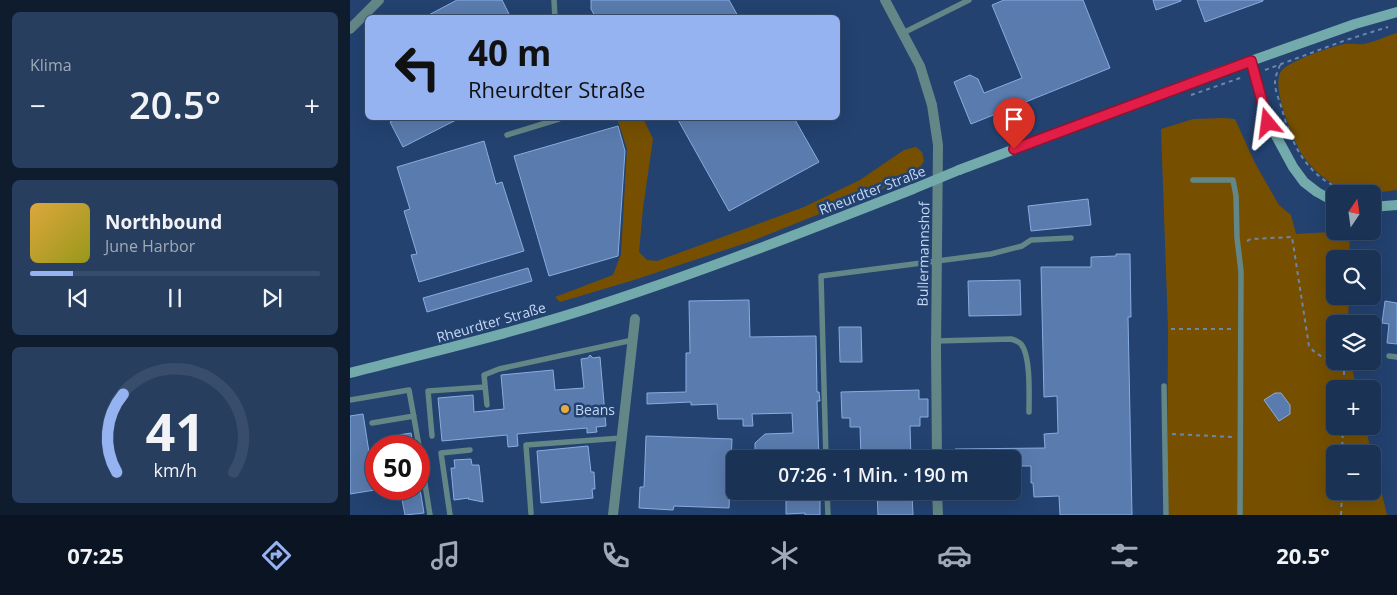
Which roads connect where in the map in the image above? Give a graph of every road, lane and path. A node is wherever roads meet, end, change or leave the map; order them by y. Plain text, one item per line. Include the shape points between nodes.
1 (379, 0) edge
2 (554, 0) edge
3 (885, 0) edge
4 (969, 0) edge
5 (1397, 12) edge
6 (555, 15) edge
7 (350, 29) edge
8 (902, 33) junction
9 (1251, 61) junction
10 (1280, 65) dead end
11 (556, 120) edge
12 (507, 135) dead end
13 (1193, 180) dead end
14 (1331, 185) edge
15 (1326, 197) edge
16 (1397, 205) edge
17 (1381, 206) edge
18 (1072, 238) dead end
19 (1239, 246) junction
20 (936, 260) junction
21 (635, 319) dead end
22 (1171, 329) dead end
23 (1241, 329) junction
24 (632, 340) junction
25 (936, 341) junction
26 (1389, 356) dead end
27 (1397, 357) edge
28 (350, 373) edge
29 (1344, 380) edge
30 (1164, 386) dead end
31 (485, 387) junction
32 (350, 400) edge
33 (487, 405) dead end
34 (1030, 412) dead end
35 (414, 416) junction
36 (372, 423) dead end
37 (1172, 434) dead end
38 (417, 435) edge
39 (432, 436) dead end
40 (622, 438) junction
41 (1240, 438) junction
42 (470, 450) dead end
43 (826, 450) edge
44 (937, 450) edge
45 (428, 500) edge
46 (827, 500) edge
47 (938, 500) edge
48 (1342, 500) edge
49 (530, 513) dead end
50 (430, 515) edge
51 (450, 515) edge
52 (613, 515) edge
53 (828, 515) edge
54 (938, 515) edge
55 (1166, 515) edge
56 (1240, 515) edge
57 (1341, 515) edge

1 - 7 street
2 - 6 lane
3 - 8 street, Bullermannshof
4 - 8 lane
5 - 9 main road, Rheurdter Straße
8 - 20 street, Bullermannshof via 920,66 938,145
9 - 15 main road via 1268,123 1293,168 1304,182
9 - 28 main road, Rheurdter Straße, bridge via 743,255 604,304
10 - 14 path via 1275,84 1286,124 1298,151 1312,171
11 - 12 lane
13 - 19 lane via 1233,180
16 - 17 main road
18 - 20 lane via 1031,240 1022,246 991,254
19 - 23 lane
19 - 29 path via 1251,239 1292,237 1309,346 1317,355 1344,369
20 - 25 street, Bullermannshof
20 - 43 lane via 821,276
21 - 24 street
22 - 23 path
23 - 41 lane
24 - 31 lane via 499,368 484,374
24 - 40 street
25 - 34 lane via 1017,340 1026,354
25 - 44 street, Bullermannshof
26 - 27 lane
30 - 55 lane
31 - 33 lane
31 - 39 lane via 428,390
32 - 35 lane via 409,390
35 - 36 lane
35 - 38 lane
37 - 41 path
40 - 49 lane via 526,445
40 - 52 street
41 - 56 lane
42 - 51 lane via 441,453
45 - 50 lane
46 - 53 lane
47 - 54 street
48 - 57 path

